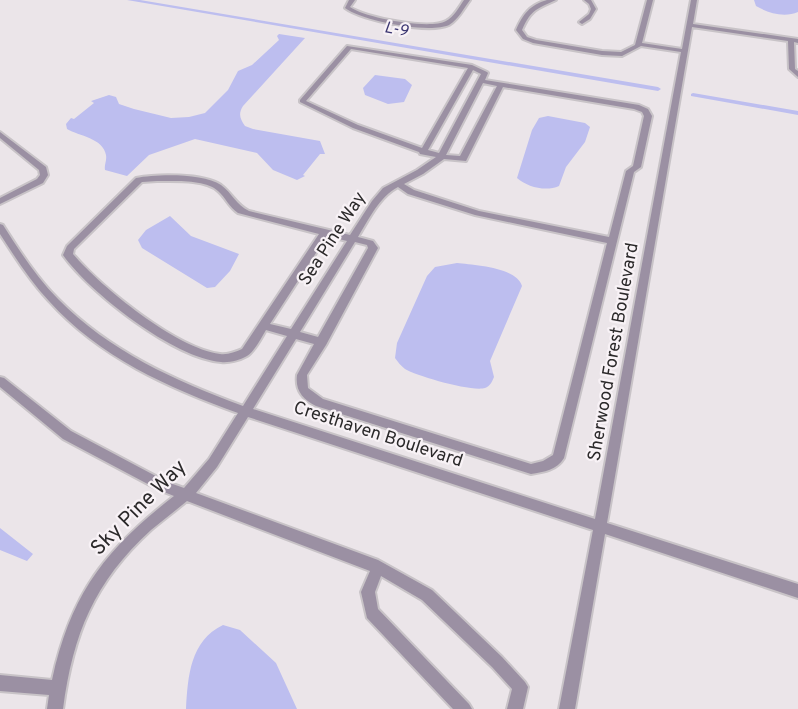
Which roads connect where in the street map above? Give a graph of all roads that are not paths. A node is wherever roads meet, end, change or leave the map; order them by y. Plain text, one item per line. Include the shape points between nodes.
1 (352, 0) edge
2 (467, 0) edge
3 (553, 0) edge
4 (587, 0) edge
5 (650, 0) edge
6 (693, 0) edge
7 (582, 22) dead end
8 (689, 25) junction
9 (794, 40) edge
10 (639, 44) junction
11 (684, 51) junction
12 (472, 67) junction
13 (798, 75) edge
14 (483, 77) junction
15 (501, 84) junction
16 (0, 135) edge
17 (423, 152) junction
18 (441, 157) junction
19 (399, 184) junction
20 (0, 201) edge
21 (0, 227) edge
22 (324, 233) junction
23 (351, 238) junction
24 (612, 241) junction
25 (265, 326) junction
26 (292, 334) junction
27 (322, 342) junction
28 (0, 381) edge
29 (244, 411) junction
30 (187, 493) junction
31 (600, 526) junction
32 (378, 567) junction
33 (798, 591) edge
34 (0, 683) edge
35 (57, 688) junction
36 (55, 709) edge
37 (464, 709) edge
38 (515, 709) edge
39 (567, 709) edge

1 - 2 street via 348,9 357,15 430,26 451,21
3 - 10 street via 528,11 519,30 522,36 536,42 612,54 626,53
4 - 7 street via 594,10
5 - 10 street
6 - 8 street, Sherwood Forest Boulevard
8 - 9 street
8 - 11 street, Sherwood Forest Boulevard
9 - 13 street via 792,69
10 - 11 street
11 - 31 street, Sherwood Forest Boulevard
12 - 14 street
12 - 17 street
12 - 17 street via 349,47 302,101
14 - 15 street
14 - 18 street, Sea Pine Way
15 - 18 street via 463,159
15 - 24 street via 645,111 648,116 637,167 630,171
16 - 20 street via 44,169 40,181
17 - 18 street
18 - 19 street, Sea Pine Way
19 - 23 street, Sea Pine Way via 386,190
19 - 24 street via 411,192 478,213
21 - 29 street, Cresthaven Boulevard via 54,301 100,340 181,386
22 - 23 street
22 - 25 street
22 - 25 street via 235,209 219,188 209,182 149,178 140,180 70,248 68,255 93,283 148,326 203,352 219,358 246,352
23 - 26 street, Sea Pine Way
23 - 27 street via 370,243 373,248
24 - 27 street via 558,458 546,466 531,469 320,403 304,394 300,384
25 - 26 street
26 - 27 street
26 - 29 street, Sea Pine Way
28 - 30 street via 67,435 164,486
29 - 30 street, Sky Pine Way via 223,449
29 - 31 street, Cresthaven Boulevard
30 - 32 street via 245,519
30 - 35 street, Sky Pine Way via 124,547 87,596 71,632
31 - 33 street, Cresthaven Boulevard
31 - 39 street, Sherwood Forest Boulevard
32 - 37 street via 368,591 372,613
32 - 38 street via 427,595 497,662 520,687
34 - 35 street
35 - 36 street, Sky Pine Way

